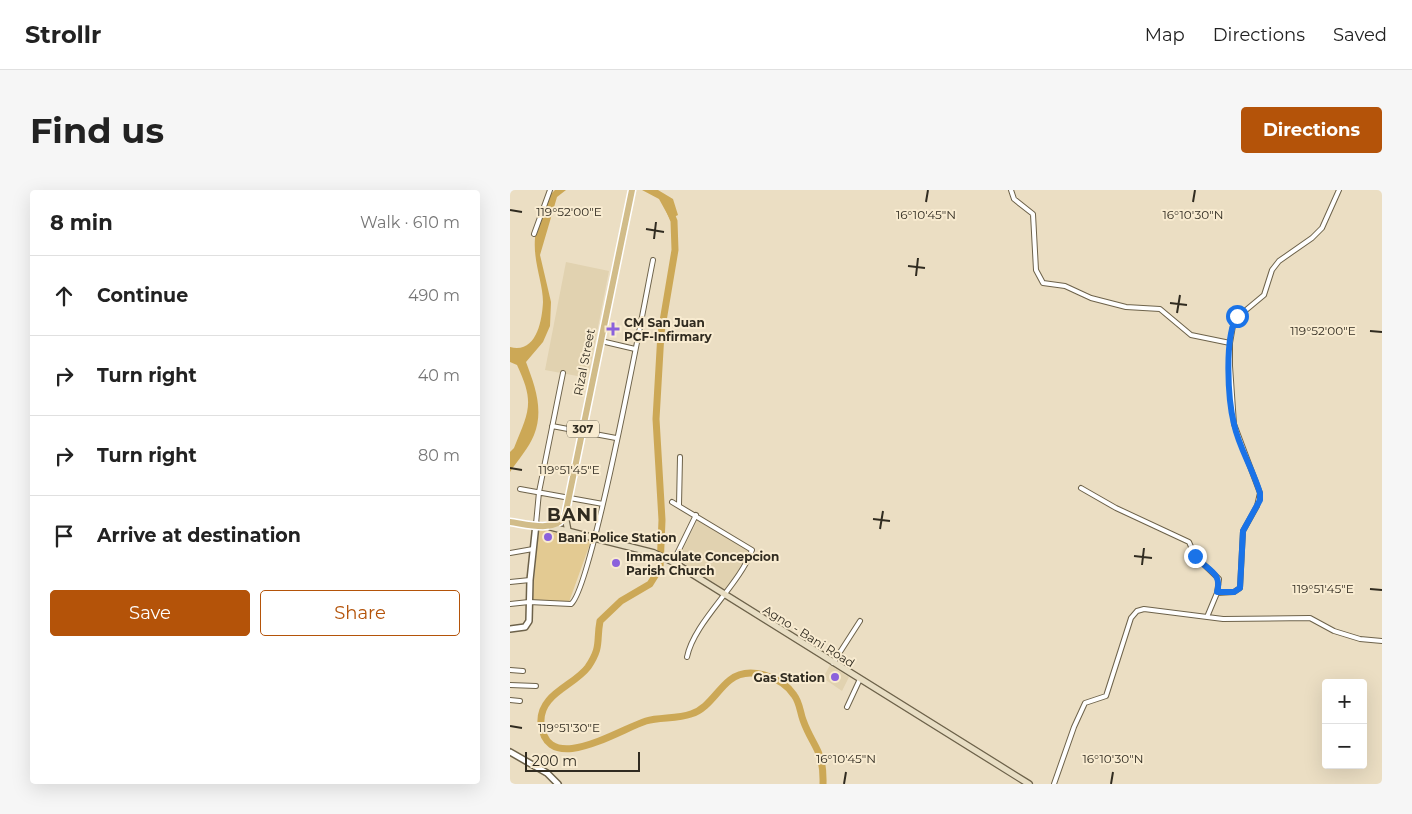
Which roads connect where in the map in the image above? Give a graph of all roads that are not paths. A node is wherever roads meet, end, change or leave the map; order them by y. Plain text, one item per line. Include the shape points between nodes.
1 (550, 190) edge
2 (1011, 190) edge
3 (1339, 190) edge
4 (631, 192) edge
5 (534, 234) dead end
6 (653, 260) dead end
7 (600, 341) junction
8 (1230, 343) junction
9 (635, 349) junction
10 (563, 374) dead end
11 (552, 426) junction
12 (582, 432) junction
13 (616, 438) junction
14 (680, 457) dead end
15 (1081, 488) dead end
16 (520, 489) dead end
17 (539, 492) junction
18 (568, 498) junction
19 (672, 502) dead end
20 (603, 504) junction
21 (679, 505) junction
22 (696, 515) junction
23 (564, 516) junction
24 (510, 522) edge
25 (536, 524) junction
26 (551, 527) junction
27 (568, 531) junction
28 (594, 537) junction
29 (533, 549) junction
30 (510, 552) edge
31 (671, 562) junction
32 (530, 580) junction
33 (510, 582) edge
34 (1217, 592) junction
35 (725, 594) junction
36 (528, 602) junction
37 (510, 604) edge
38 (1207, 617) junction
39 (860, 620) dead end
40 (510, 629) edge
41 (1382, 641) edge
42 (687, 657) dead end
43 (832, 663) junction
44 (510, 670) edge
45 (523, 671) dead end
46 (860, 679) junction
47 (510, 685) edge
48 (536, 686) dead end
49 (510, 700) edge
50 (520, 701) dead end
51 (847, 707) dead end
52 (510, 752) edge
53 (558, 784) edge
54 (1029, 784) edge
55 (1054, 784) edge

1 - 5 street
2 - 8 street via 1014,199 1033,214 1036,270 1043,283 1064,286 1091,298 1126,307 1160,309 1191,335
3 - 8 street via 1322,228 1279,261 1272,270 1264,295 1237,316
4 - 7 main road, Rizal Street / 307
6 - 9 street
7 - 9 street
7 - 12 main road, Rizal Street / 307
8 - 34 street via 1234,424 1258,484 1260,500 1243,531 1240,588 1234,592
9 - 13 street
10 - 11 street
11 - 12 street
11 - 17 street
12 - 13 street
12 - 18 main road, Rizal Street / 307
13 - 20 street
14 - 21 street
15 - 34 street via 1189,542 1195,556 1219,579
16 - 17 street
17 - 18 street
17 - 25 street
18 - 20 street
18 - 23 main road, Rizal Street / 307
19 - 21 street
20 - 28 street
21 - 22 street
22 - 31 street
22 - 35 street via 752,550
23 - 26 main road
23 - 27 main road
24 - 25 main road
25 - 26 main road
25 - 29 street
26 - 27 main road, Agno - Bani Road
27 - 28 main road, Agno - Bani Road
28 - 31 main road, Agno - Bani Road via 654,552
28 - 36 street via 581,586 573,602
29 - 30 street
29 - 32 street
31 - 35 main road, Agno - Bani Road
32 - 33 street
32 - 36 street
34 - 38 street
35 - 42 street via 691,643
35 - 43 main road, Agno - Bani Road
36 - 37 street
36 - 40 street via 528,624
38 - 41 street via 1236,620 1310,618 1334,631 1360,639
38 - 55 street via 1144,609 1134,613 1106,696 1085,703
39 - 43 street
43 - 46 main road, Agno - Bani Road
44 - 45 street
46 - 51 street
46 - 54 main road, Agno - Bani Road
47 - 48 street
49 - 50 street
52 - 53 street via 548,772

